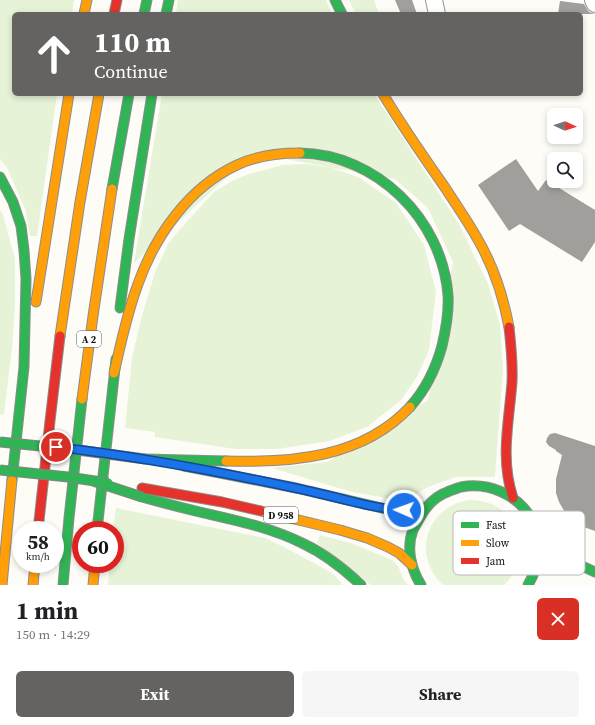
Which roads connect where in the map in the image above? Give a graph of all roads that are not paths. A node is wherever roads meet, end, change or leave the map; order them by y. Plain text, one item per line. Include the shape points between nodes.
1 (87, 0) edge
2 (117, 0) edge
3 (147, 0) edge
4 (169, 0) edge
5 (335, 0) edge
6 (434, 0) edge
7 (593, 0) edge
8 (595, 4) edge
9 (84, 12) edge
10 (114, 12) edge
11 (144, 12) edge
12 (166, 12) edge
13 (341, 12) edge
14 (437, 12) edge
15 (69, 96) edge
16 (99, 96) edge
17 (129, 96) edge
18 (152, 96) edge
19 (384, 96) edge
20 (0, 177) edge
21 (24, 368) junction
22 (114, 373) junction
23 (0, 442) edge
24 (145, 459) junction
25 (0, 470) edge
26 (142, 492) junction
27 (513, 498) junction
28 (426, 507) junction
29 (526, 511) edge
30 (39, 521) edge
31 (99, 521) edge
32 (412, 565) junction
33 (585, 567) edge
34 (595, 572) edge
35 (35, 573) edge
36 (94, 573) edge
37 (533, 575) edge
38 (2, 585) edge
39 (34, 585) edge
40 (63, 585) edge
41 (93, 585) edge
42 (361, 585) edge
43 (421, 585) edge
44 (528, 585) edge

1 - 9 main road
2 - 10 main road
3 - 11 main road
4 - 12 main road
5 - 13 main road
6 - 14 street
7 - 8 street
15 - 21 main road
16 - 30 main road, A 2 via 77,219 54,376
17 - 40 main road, A 2 via 88,346
18 - 22 main road via 126,260
19 - 27 main road via 478,238 500,290 511,338 512,368 505,458 507,479
20 - 21 main road via 17,214 24,244
21 - 38 main road
22 - 24 main road via 138,283 162,235 204,186 226,171 248,161 283,154 310,154 336,158 370,172 389,184 418,213 439,252 448,292 448,319 443,345 435,369 422,392 406,411 386,428 348,448 290,460
22 - 31 main road
23 - 24 main road, bridge
24 - 28 main road via 296,488 386,509
25 - 26 main road, bridge via 90,480
26 - 32 main road, D 958 via 230,504 340,530 388,547
26 - 42 main road via 174,506 283,534 321,553
27 - 28 main road via 491,487 468,485 445,492
27 - 29 main road
28 - 32 main road via 412,534
32 - 43 main road
33 - 34 main road
35 - 39 main road
36 - 41 main road
37 - 44 main road

